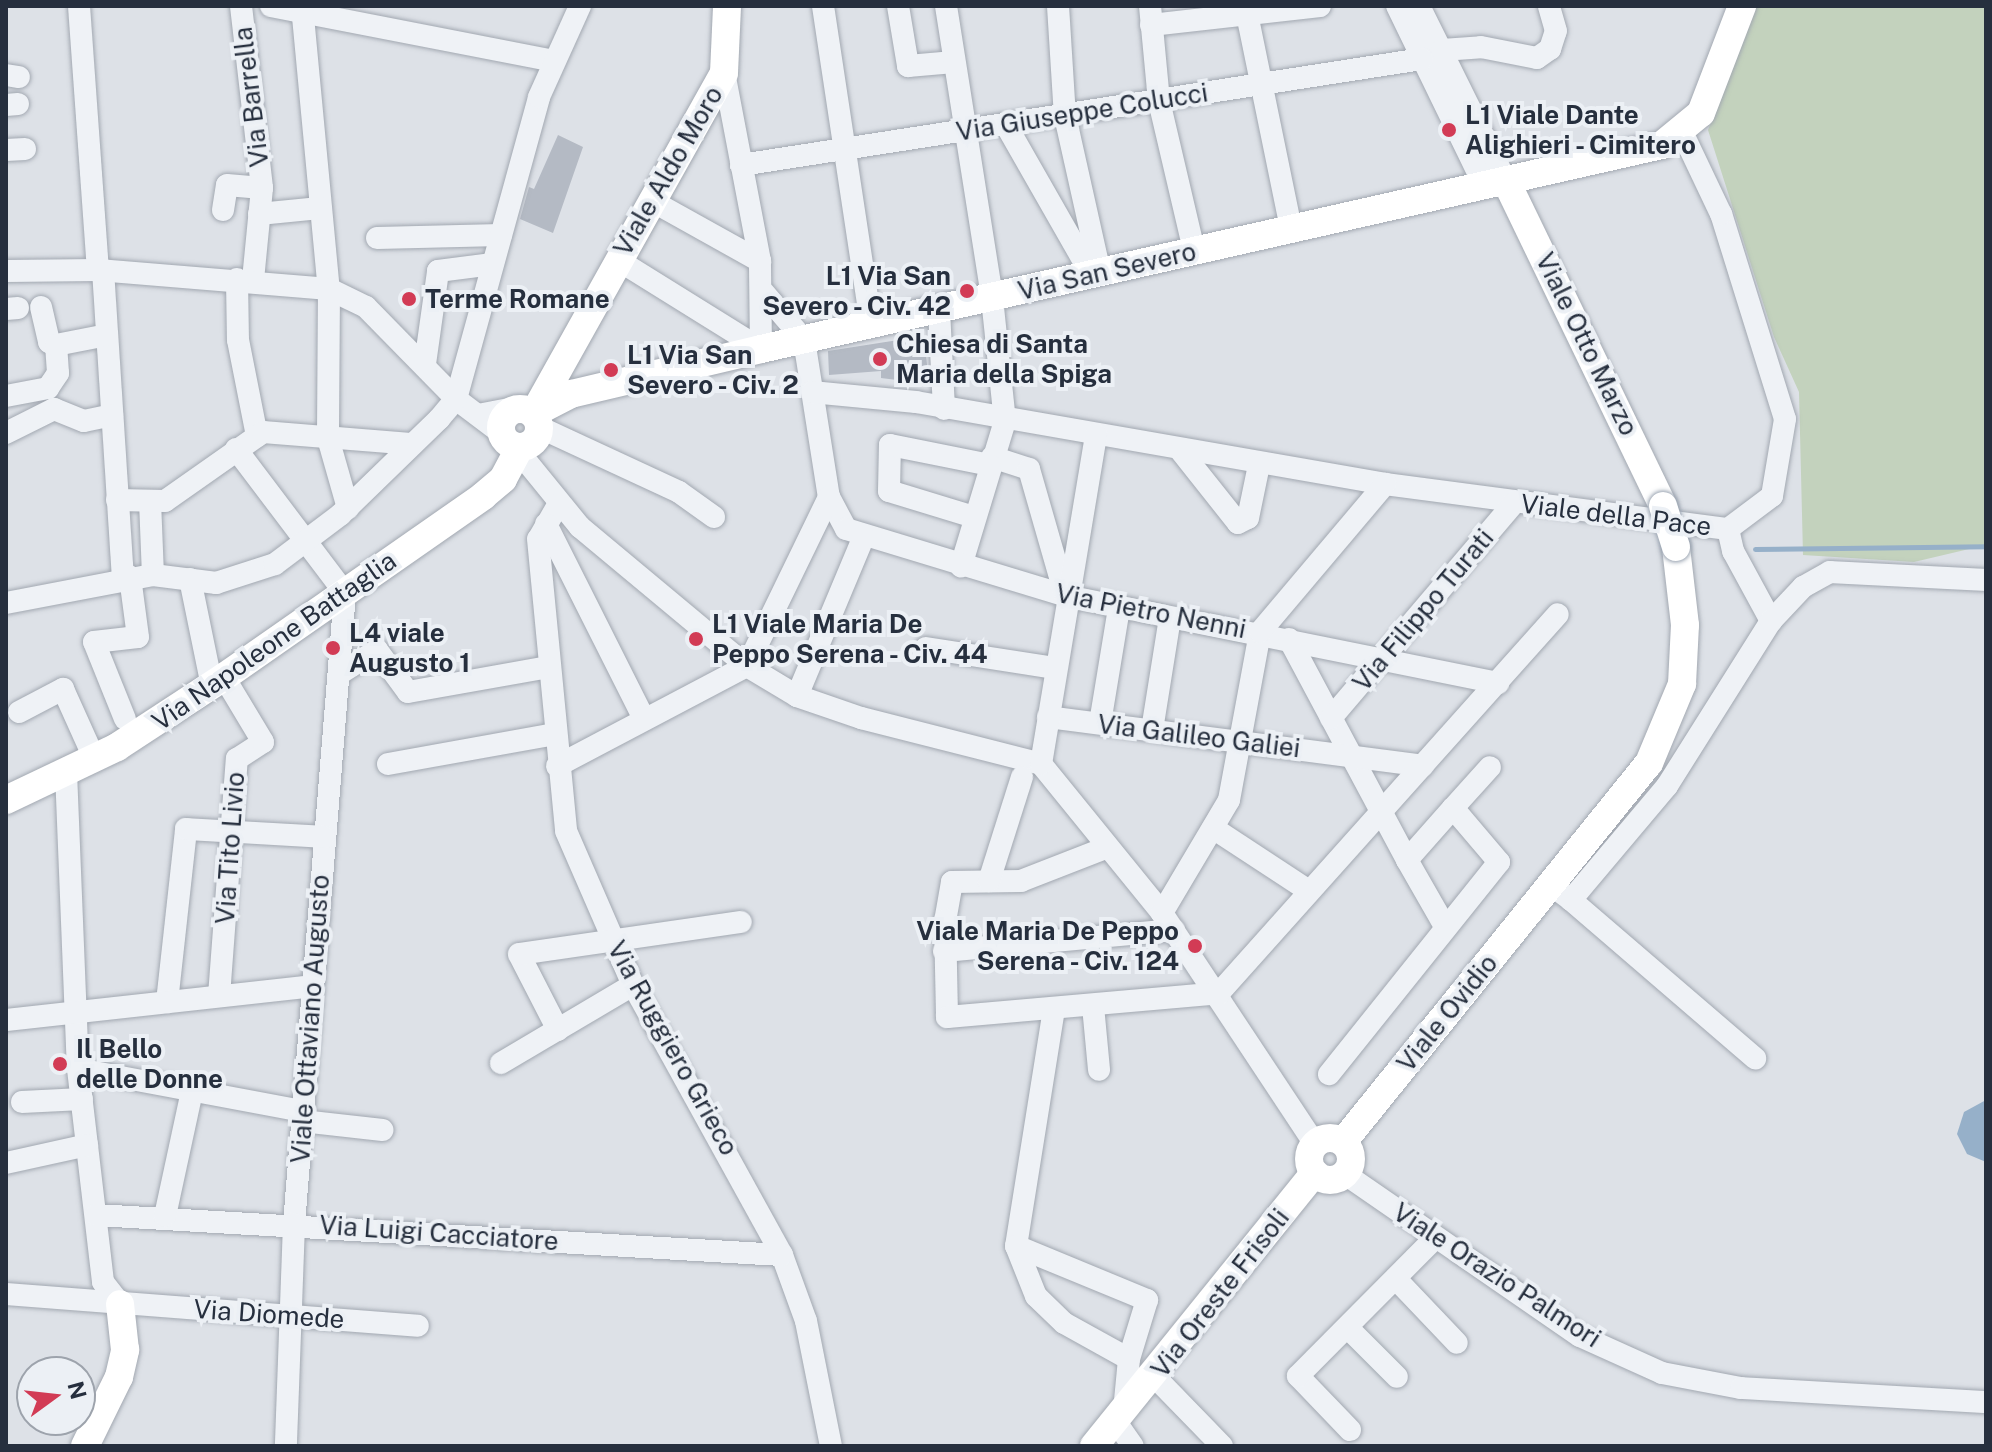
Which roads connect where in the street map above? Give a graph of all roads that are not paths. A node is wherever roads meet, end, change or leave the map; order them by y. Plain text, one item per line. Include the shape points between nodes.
1 (79, 6) edge
2 (241, 6) edge
3 (271, 6) edge
4 (580, 6) edge
5 (823, 6) edge
6 (898, 6) edge
7 (946, 6) edge
8 (1058, 6) edge
9 (1320, 6) edge
10 (1397, 6) edge
11 (1419, 6) edge
12 (1549, 6) edge
13 (1742, 6) edge
14 (732, 7) edge
15 (302, 9) edge
16 (1247, 14) junction
17 (1150, 16) edge
18 (1432, 55) junction
19 (554, 61) junction
20 (954, 62) junction
21 (724, 73) junction
22 (1261, 83) junction
23 (1159, 101) junction
24 (1065, 116) junction
25 (1006, 125) junction
26 (965, 131) junction
27 (1683, 134) junction
28 (846, 150) junction
29 (741, 165) junction
30 (1496, 185) junction
31 (262, 188) junction
32 (652, 201) junction
33 (320, 208) junction
34 (223, 210) dead end
35 (259, 214) junction
36 (1291, 228) junction
37 (501, 235) junction
38 (377, 238) dead end
39 (1194, 250) junction
40 (618, 260) junction
41 (760, 261) junction
42 (493, 264) junction
43 (101, 270) junction
44 (6, 271) edge
45 (1096, 273) junction
46 (245, 280) junction
47 (329, 289) junction
48 (764, 293) junction
49 (992, 298) junction
50 (41, 307) dead end
51 (939, 310) junction
52 (871, 325) junction
53 (107, 335) junction
54 (804, 340) junction
55 (56, 345) junction
56 (761, 349) junction
57 (425, 364) junction
58 (812, 392) junction
59 (6, 396) edge
60 (456, 399) junction
61 (46, 404) junction
62 (944, 409) junction
63 (112, 415) junction
64 (1005, 421) junction
65 (523, 429) junction
66 (6, 433) edge
67 (1096, 435) junction
68 (257, 436) junction
69 (328, 438) junction
70 (411, 444) junction
71 (236, 449) junction
72 (1180, 450) junction
73 (991, 461) junction
74 (1259, 465) junction
75 (503, 479) junction
76 (540, 482) junction
77 (1385, 484) junction
78 (829, 497) junction
79 (117, 500) junction
80 (150, 501) junction
81 (1515, 502) junction
82 (344, 512) junction
83 (552, 514) junction
84 (714, 517) dead end
85 (974, 517) junction
86 (1728, 529) junction
87 (864, 536) junction
88 (307, 544) junction
89 (961, 566) junction
90 (153, 575) junction
91 (126, 578) junction
92 (190, 579) junction
93 (1986, 580) edge
94 (345, 593) junction
95 (1066, 596) junction
96 (6, 603) edge
97 (1119, 608) junction
98 (1558, 614) dead end
99 (1170, 618) junction
100 (1771, 621) junction
101 (1260, 632) junction
102 (1289, 639) junction
103 (926, 648) dead end
104 (1383, 657) junction
105 (747, 666) junction
106 (548, 667) junction
107 (1055, 668) junction
108 (339, 674) junction
109 (218, 681) junction
110 (1498, 683) junction
111 (797, 696) junction
112 (19, 712) dead end
113 (1048, 717) junction
114 (1331, 718) junction
115 (125, 719) dead end
116 (644, 719) junction
117 (1100, 723) junction
118 (1152, 730) junction
119 (554, 734) junction
120 (1240, 742) junction
121 (1351, 756) junction
122 (94, 758) junction
123 (388, 764) dead end
124 (1041, 764) junction
125 (557, 766) junction
126 (1423, 766) junction
127 (1490, 767) dead end
128 (66, 772) junction
129 (1022, 777) dead end
130 (6, 800) edge
131 (1453, 808) junction
132 (1381, 813) junction
133 (1213, 828) junction
134 (232, 832) junction
135 (324, 837) junction
136 (1108, 847) junction
137 (1407, 860) junction
138 (989, 881) junction
139 (1309, 891) junction
140 (1560, 892) junction
141 (741, 922) dead end
142 (1168, 922) junction
143 (1446, 928) junction
144 (613, 940) junction
145 (944, 951) junction
146 (633, 985) junction
147 (312, 986) junction
148 (1219, 993) junction
149 (219, 996) junction
150 (167, 1002) junction
151 (1093, 1006) junction
152 (1054, 1009) junction
153 (73, 1012) junction
154 (6, 1020) edge
155 (558, 1030) junction
156 (1755, 1058) dead end
157 (501, 1063) dead end
158 (78, 1069) junction
159 (1099, 1070) dead end
160 (1329, 1074) dead end
161 (192, 1091) junction
162 (82, 1099) junction
163 (22, 1102) dead end
164 (302, 1116) junction
165 (382, 1130) dead end
166 (1343, 1142) junction
167 (1315, 1144) junction
168 (87, 1145) junction
169 (6, 1163) edge
170 (1314, 1173) junction
171 (1345, 1174) junction
172 (96, 1215) junction
173 (165, 1216) junction
174 (294, 1224) junction
175 (1435, 1238) junction
176 (1016, 1246) junction
177 (782, 1255) junction
178 (1396, 1279) junction
179 (7, 1290) edge
180 (120, 1304) junction
181 (290, 1315) junction
182 (418, 1326) dead end
183 (1348, 1328) junction
184 (1457, 1343) dead end
185 (1129, 1359) junction
186 (1155, 1377) junction
187 (1397, 1377) dead end
188 (1986, 1402) edge
189 (1120, 1417) junction
190 (1350, 1430) dead end
191 (85, 1446) edge
192 (286, 1446) edge
193 (831, 1446) edge
194 (1094, 1446) edge
195 (1133, 1446) edge
196 (1222, 1446) edge

1 - 43 street
2 - 31 street, Via Barrella
3 - 15 street
4 - 19 street
5 - 28 street
6 - 20 street via 908,66
7 - 20 street
8 - 24 street
9 - 16 street
10 - 18 street
11 - 18 street
12 - 18 street, Via Giuseppe Colucci via 1556,31 1550,49 1537,58 1481,47
13 - 27 main road via 1705,106
14 - 21 main road, Viale Aldo Moro
15 - 19 street
15 - 33 street
16 - 17 street
16 - 22 street
17 - 23 street
18 - 22 street, Via Giuseppe Colucci
18 - 30 street
19 - 37 street
20 - 26 street
21 - 29 street
21 - 32 main road, Viale Aldo Moro
22 - 23 street, Via Giuseppe Colucci
22 - 36 street
23 - 24 street, Via Giuseppe Colucci
23 - 39 street
24 - 25 street, Via Giuseppe Colucci
24 - 45 street
25 - 26 street, Via Giuseppe Colucci
25 - 45 street
26 - 28 street, Via Giuseppe Colucci
26 - 49 street
27 - 30 main road, Via San Severo via 1651,148
27 - 86 street, Viale della Pace via 1721,214 1785,419 1772,496
28 - 29 street, Via Giuseppe Colucci
28 - 52 street
29 - 41 street
30 - 36 main road, Via San Severo
30 - 140 main road, Viale Otto Marzo, bridge via 1663,506 1676,547 1685,654 1667,726 1649,763
31 - 34 street, Via Barrella via 227,185
31 - 35 street, Via Barrella
32 - 40 main road, Viale Aldo Moro
32 - 41 street
33 - 35 street
33 - 47 street
35 - 46 street, Via Barrella
36 - 39 main road, Via San Severo
37 - 38 street
37 - 42 street
39 - 45 main road, Via San Severo
40 - 56 street
40 - 65 main road, Viale Aldo Moro
41 - 48 street
42 - 57 street via 438,271
42 - 60 street
43 - 44 street
43 - 46 street
43 - 53 street
45 - 49 main road, Via San Severo
46 - 47 street
46 - 68 street, Via Barrella via 238,340
47 - 57 street via 366,307
47 - 69 street
48 - 54 street
48 - 56 street
49 - 51 main road, Via San Severo
49 - 64 street
50 - 55 street via 49,342
51 - 52 main road, Via San Severo
51 - 62 street
52 - 54 main road, Via San Severo
53 - 55 street
53 - 63 street
54 - 56 main road, Via San Severo
54 - 58 street
55 - 61 street via 58,373
56 - 65 main road, Via San Severo via 571,394
57 - 60 street
58 - 62 street, Viale della Pace
58 - 78 street
59 - 61 street
60 - 65 street via 478,415
60 - 70 street
61 - 63 street via 82,415 84,421
61 - 66 street
62 - 64 street, Viale della Pace
63 - 79 street
64 - 67 street, Viale della Pace
64 - 73 street
65 - 75 main road, Via Napoleone Battaglia
65 - 76 street
65 - 84 street via 679,492
67 - 72 street, Viale della Pace
67 - 95 street
68 - 69 street via 305,432
68 - 71 street
69 - 70 street
69 - 82 street
70 - 82 street
71 - 80 street via 165,501
71 - 88 street
72 - 74 street, Viale della Pace
72 - 74 street via 1238,523 1248,518
73 - 85 street
73 - 85 street via 890,445 889,491
73 - 95 street via 1029,469
74 - 77 street, Viale della Pace
75 - 76 street
75 - 94 main road, Via Napoleone Battaglia
76 - 83 street
77 - 81 street, Viale della Pace
77 - 101 street
78 - 87 street, Via Pietro Nenni via 839,524
78 - 105 street
79 - 80 street
79 - 91 street
80 - 90 street
81 - 86 street, Viale della Pace
81 - 104 street, Via Filippo Turati
82 - 88 street
83 - 105 street
83 - 106 street, Via Ruggiero Grieco via 538,539
83 - 116 street
85 - 89 street
86 - 100 street via 1733,551
87 - 89 street, Via Pietro Nenni
87 - 111 street
88 - 92 street via 275,564 216,583
88 - 94 street
89 - 95 street, Via Pietro Nenni
90 - 91 street
90 - 92 street
91 - 96 street
91 - 115 street via 138,637 94,642
92 - 109 street
93 - 100 street via 1830,572 1803,587
94 - 108 street, Viale Ottaviano Augusto
94 - 109 main road, Via Napoleone Battaglia
95 - 97 street, Via Pietro Nenni
95 - 107 street
97 - 99 street, Via Pietro Nenni
97 - 117 street
98 - 110 street
99 - 101 street, Via Pietro Nenni
99 - 118 street
100 - 140 street via 1667,786
101 - 102 street, Via Pietro Nenni
101 - 120 street
102 - 104 street, Via Pietro Nenni
102 - 114 street
103 - 107 street
104 - 110 street, Via Pietro Nenni
104 - 114 street, Via Filippo Turati
105 - 111 street
105 - 116 street
106 - 108 street via 408,692 377,650
106 - 119 street, Via Ruggiero Grieco
107 - 113 street
108 - 135 street, Viale Ottaviano Augusto
109 - 122 main road, Via Napoleone Battaglia
109 - 134 street, Via Tito Livio via 263,742 237,759
110 - 126 street
111 - 124 street
112 - 122 street via 63,689
113 - 117 street, Via Galileo Galiei
113 - 124 street
114 - 121 street
116 - 125 street
117 - 118 street, Via Galileo Galiei
118 - 120 street, Via Galileo Galiei
119 - 123 street
119 - 125 street, Via Ruggiero Grieco
120 - 121 street, Via Galileo Galiei
120 - 133 street via 1229,800
121 - 126 street, Via Galileo Galiei
121 - 132 street
122 - 128 main road, Via Napoleone Battaglia
124 - 136 street
125 - 144 street, Via Ruggiero Grieco via 566,831
126 - 132 street
127 - 131 street
128 - 130 main road, Via Napoleone Battaglia
128 - 153 street
129 - 138 street
131 - 137 street
131 - 143 street via 1499,862
132 - 137 street
132 - 139 street
133 - 139 street
133 - 142 street
134 - 135 street
134 - 149 street, Via Tito Livio
134 - 150 street via 186,829
135 - 147 street, Viale Ottaviano Augusto
136 - 138 street via 1021,881
136 - 142 street
137 - 143 street
138 - 145 street via 952,882
139 - 148 street
140 - 156 street
140 - 166 main road, Viale Ovidio
141 - 144 street
142 - 145 street
142 - 148 street
143 - 160 street
144 - 146 street, Via Ruggiero Grieco
144 - 155 street via 519,954
145 - 152 street via 947,1017
146 - 155 street
146 - 177 street, Via Ruggiero Grieco
147 - 149 street
147 - 164 street, Viale Ottaviano Augusto
148 - 151 street
148 - 167 street
149 - 150 street
150 - 153 street
151 - 152 street
151 - 159 street
152 - 176 street
153 - 154 street
153 - 158 street
155 - 157 street
158 - 161 street
158 - 162 street
161 - 164 street
161 - 173 street
162 - 163 street
162 - 168 street
164 - 165 street
164 - 174 street, Viale Ottaviano Augusto
166 - 167 main road via 1327,1138
166 - 171 main road via 1351,1160
167 - 170 main road via 1309,1157
168 - 169 street
168 - 172 street
170 - 171 main road via 1329,1180
170 - 186 main road, Via Oreste Frisoli
171 - 175 street, Viale Orazio Palmori
172 - 173 street, Via Luigi Cacciatore
172 - 180 street via 103,1282
173 - 174 street, Via Luigi Cacciatore
174 - 177 street, Via Luigi Cacciatore
174 - 181 street, Viale Ottaviano Augusto
175 - 178 street
175 - 188 street, Viale Orazio Palmori via 1580,1336 1662,1373 1756,1390
176 - 185 street, Via Oreste Frisoli via 1036,1296 1064,1323
176 - 185 street, Via Oreste Frisoli via 1147,1300
177 - 193 street, Via Ruggiero Grieco via 806,1321
178 - 183 street
178 - 184 street
179 - 180 street, Via Diomede
180 - 181 street, Via Diomede
180 - 191 main road via 125,1350 119,1377
181 - 182 street, Via Diomede
181 - 192 street, Viale Ottaviano Augusto
183 - 187 street
183 - 190 street via 1298,1376
185 - 189 street, Via Oreste Frisoli
186 - 189 main road, Via Oreste Frisoli
186 - 196 street
189 - 194 main road
189 - 195 street

